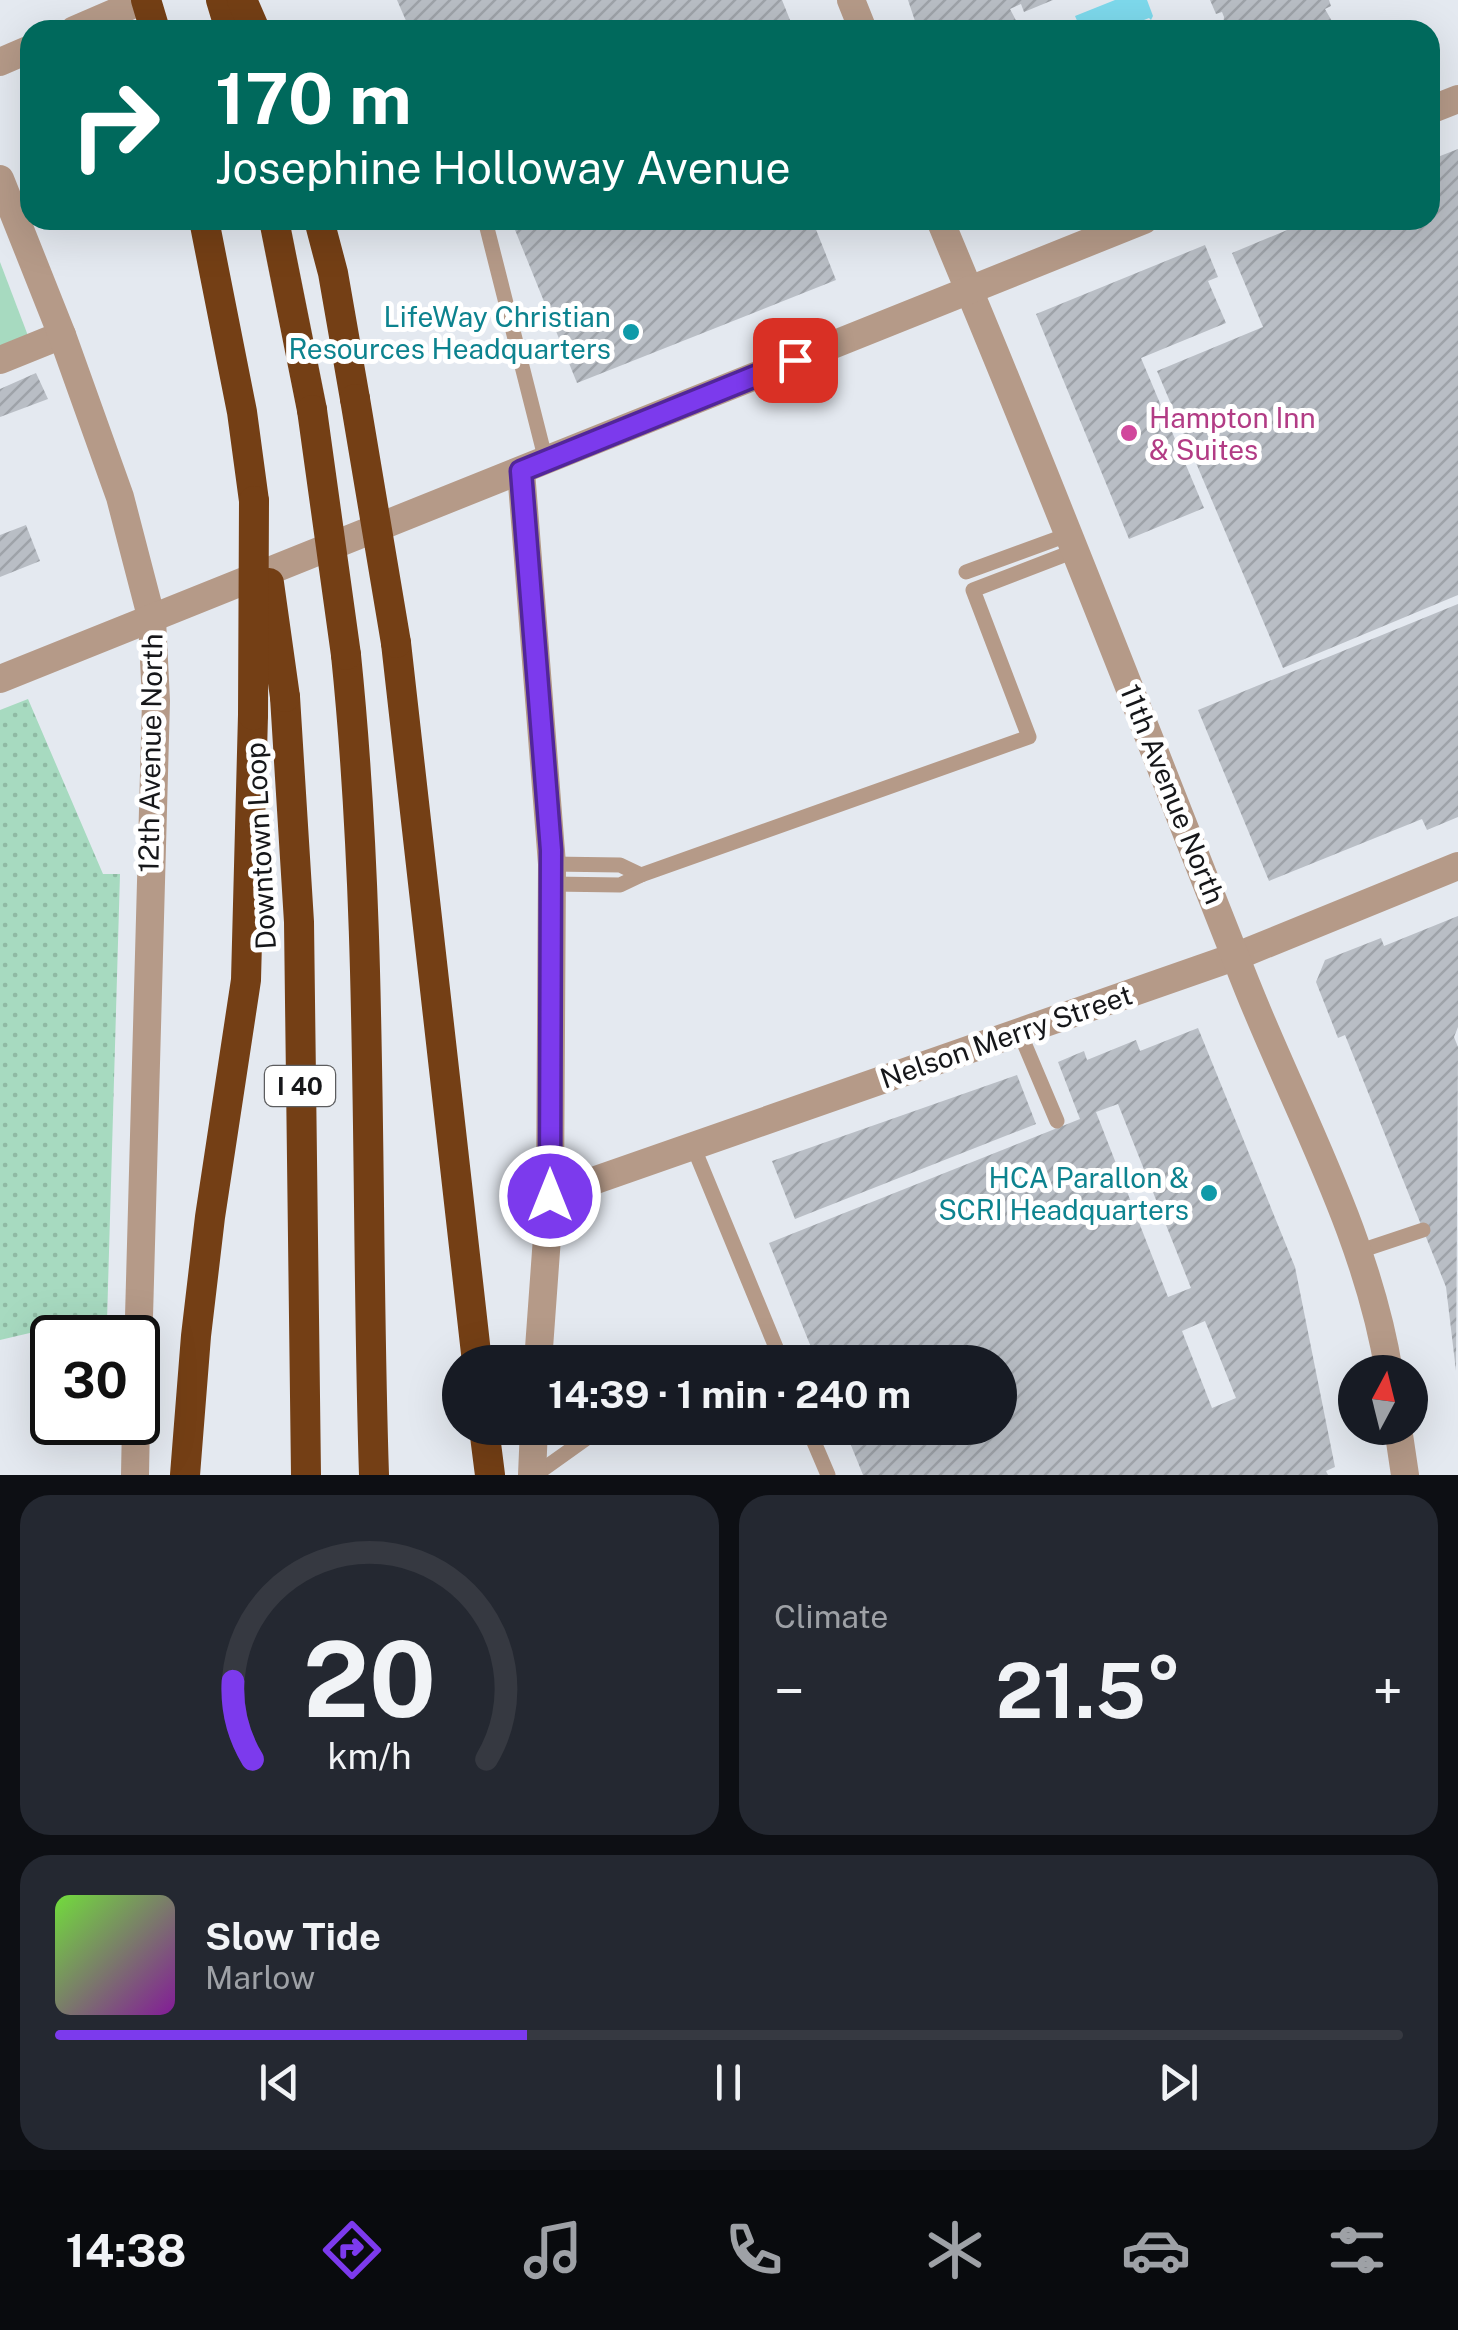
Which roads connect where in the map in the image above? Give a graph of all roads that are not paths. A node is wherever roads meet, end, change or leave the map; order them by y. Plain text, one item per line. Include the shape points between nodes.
1 (145, 0) edge
2 (98, 20) edge
3 (0, 179) edge
4 (20, 229) edge
5 (20, 230) edge
6 (206, 230) edge
7 (276, 230) edge
8 (322, 230) edge
9 (487, 230) edge
10 (944, 230) edge
11 (1119, 230) edge
12 (969, 290) junction
13 (62, 335) junction
14 (1, 356) edge
15 (534, 466) junction
16 (254, 501) junction
17 (1073, 542) junction
18 (966, 572) dead end
19 (152, 620) junction
20 (0, 679) edge
21 (1458, 866) edge
22 (552, 874) junction
23 (1236, 956) junction
24 (1020, 1032) junction
25 (1057, 1121) dead end
26 (693, 1146) junction
27 (550, 1196) junction
28 (1422, 1230) dead end
29 (1357, 1252) junction
30 (139, 1315) edge
31 (475, 1345) edge
32 (539, 1345) edge
33 (774, 1345) edge
34 (1387, 1355) edge
35 (136, 1445) edge
36 (486, 1445) edge
37 (534, 1445) edge
38 (575, 1445) edge
39 (815, 1445) edge
40 (1401, 1445) edge
41 (135, 1475) edge
42 (185, 1475) edge
43 (306, 1475) edge
44 (374, 1475) edge
45 (490, 1475) edge
46 (534, 1475) edge
47 (828, 1475) edge
48 (1405, 1475) edge

1 - 2 street
3 - 4 street, 12th Avenue North
5 - 13 street, 12th Avenue North
6 - 16 highway, Downtown Loop / I 40
7 - 44 highway, I 40, bridge via 312,410 357,766 369,1056
8 - 31 highway, bridge via 396,643
9 - 15 lane
10 - 12 street, 11th Avenue North
11 - 12 street
12 - 15 street
12 - 17 street, 11th Avenue North
13 - 14 street
13 - 19 street, 12th Avenue North via 120,497
15 - 19 street
15 - 22 street
16 - 42 highway, bridge via 246,980 202,1285
16 - 43 highway, Downtown Loop / I 40, bridge via 284,698 299,922
17 - 18 lane
17 - 22 lane via 973,590 1028,737 620,885
17 - 23 street, 11th Avenue North
19 - 20 street
19 - 30 street, 12th Avenue North via 156,701
21 - 23 street, Nelson Merry Street
22 - 27 street
23 - 24 street, Nelson Merry Street
23 - 29 street, 11th Avenue North
24 - 25 lane
24 - 26 street, Nelson Merry Street
26 - 27 street, Nelson Merry Street
26 - 33 lane
27 - 32 street
28 - 29 lane
29 - 34 street, 11th Avenue North
35 - 41 street
36 - 45 highway
37 - 46 street
38 - 46 lane
39 - 47 lane
40 - 48 street

